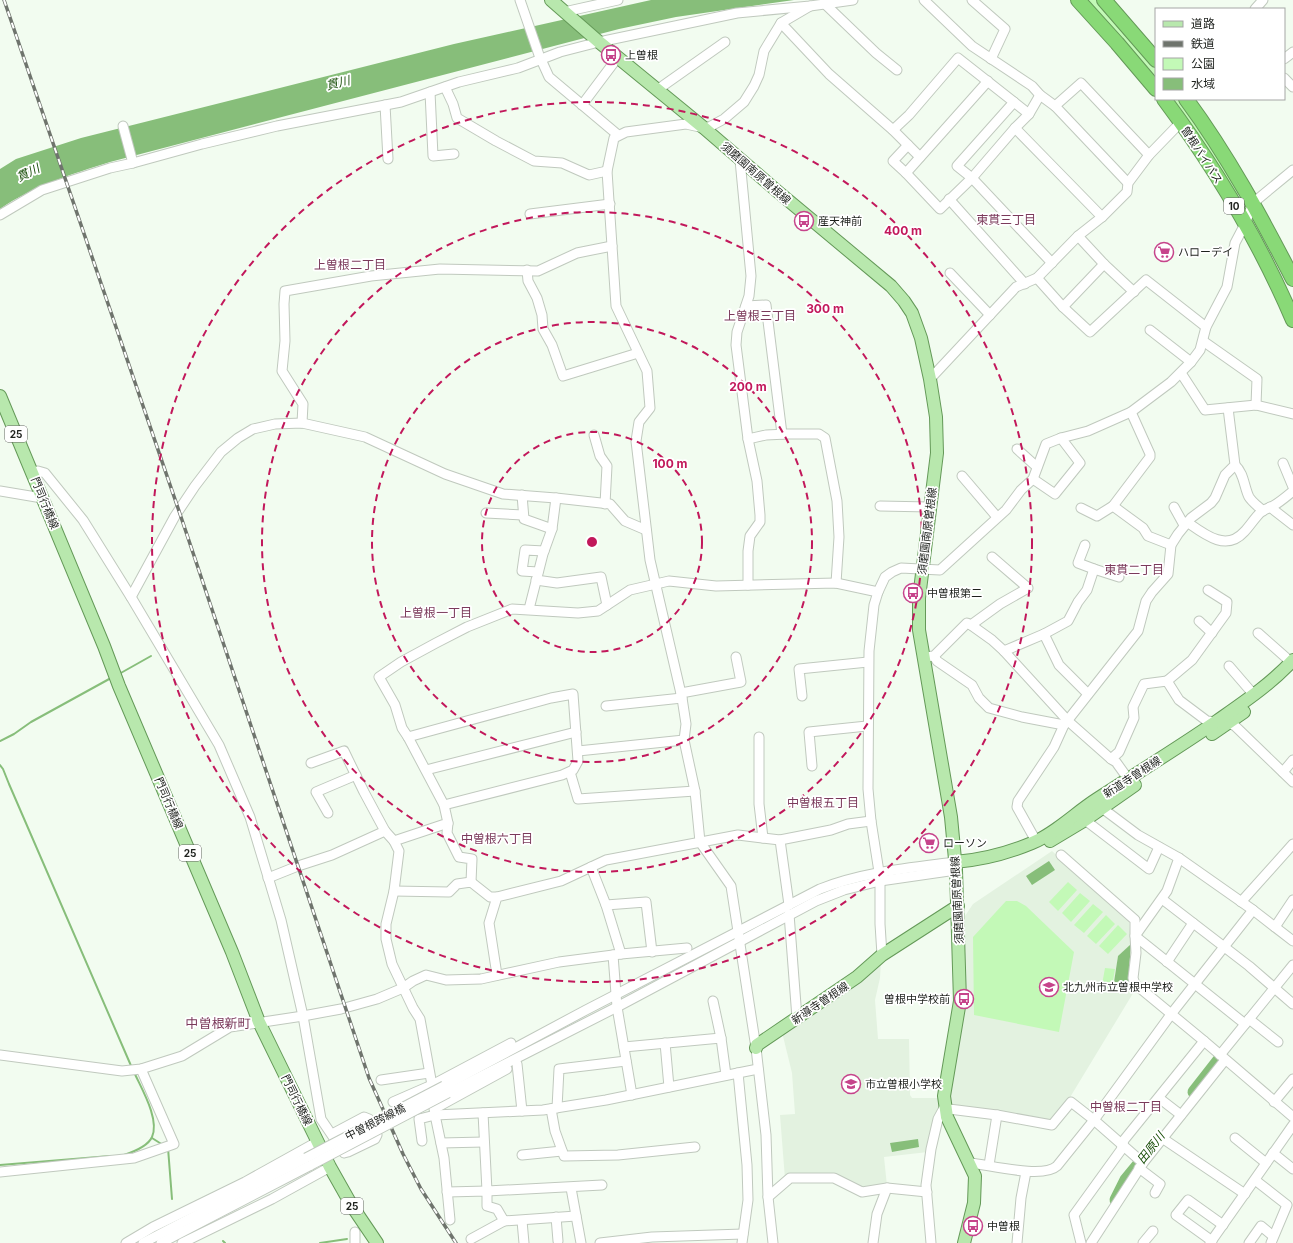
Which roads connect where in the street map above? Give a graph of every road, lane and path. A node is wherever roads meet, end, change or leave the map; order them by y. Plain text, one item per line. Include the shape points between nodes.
1 (520, 0) edge
2 (551, 0) edge
3 (618, 0) edge
4 (853, 0) edge
5 (924, 0) edge
6 (972, 0) edge
7 (1078, 0) edge
8 (1104, 0) edge
9 (1263, 0) edge
10 (810, 3) edge
11 (825, 4) junction
12 (1256, 8) edge
13 (566, 14) junction
14 (781, 24) junction
15 (598, 41) junction
16 (725, 42) dead end
17 (1293, 52) edge
18 (540, 57) junction
19 (618, 57) junction
20 (1285, 58) edge
21 (991, 59) junction
22 (1155, 59) edge
23 (898, 70) dead end
24 (1285, 79) edge
25 (988, 81) junction
26 (445, 87) junction
27 (1293, 87) edge
28 (1155, 88) edge
29 (657, 90) junction
30 (430, 92) junction
31 (1040, 95) junction
32 (1165, 100) edge
33 (1187, 100) edge
34 (1014, 102) junction
35 (385, 105) junction
36 (582, 105) junction
37 (1055, 106) junction
38 (1029, 114) junction
39 (1181, 122) junction
40 (123, 126) dead end
41 (704, 128) junction
42 (1015, 128) junction
43 (893, 130) junction
44 (618, 135) junction
45 (908, 145) junction
46 (454, 154) dead end
47 (1148, 155) junction
48 (920, 157) junction
49 (388, 159) dead end
50 (740, 160) junction
51 (132, 162) junction
52 (1293, 170) edge
53 (607, 171) junction
54 (906, 173) junction
55 (972, 178) junction
56 (1128, 183) junction
57 (949, 199) junction
58 (1253, 203) junction
59 (610, 204) junction
60 (530, 214) dead end
61 (0, 215) edge
62 (1102, 217) junction
63 (1245, 224) junction
64 (1078, 236) junction
65 (612, 246) junction
66 (1052, 263) junction
67 (1104, 264) junction
68 (527, 270) junction
69 (950, 273) dead end
70 (1036, 278) junction
71 (1293, 279) edge
72 (1024, 284) junction
73 (1134, 292) junction
74 (746, 306) junction
75 (1063, 306) junction
76 (990, 315) junction
77 (1293, 320) edge
78 (1206, 327) junction
79 (1150, 330) dead end
80 (1203, 340) junction
81 (638, 353) junction
82 (1191, 362) junction
83 (1181, 373) junction
84 (930, 379) junction
85 (0, 396) edge
86 (1256, 405) junction
87 (1228, 408) junction
88 (1131, 412) junction
89 (1293, 414) edge
90 (302, 423) junction
91 (782, 434) junction
92 (594, 435) dead end
93 (1061, 438) junction
94 (748, 439) junction
95 (1017, 448) dead end
96 (1283, 463) dead end
97 (1235, 465) junction
98 (1037, 467) junction
99 (32, 472) junction
100 (962, 476) dead end
101 (1033, 479) junction
102 (1293, 487) edge
103 (0, 491) edge
104 (1293, 491) edge
105 (522, 495) junction
106 (42, 498) junction
107 (556, 498) junction
108 (605, 504) junction
109 (880, 506) dead end
110 (1113, 506) junction
111 (930, 507) junction
112 (1174, 507) dead end
113 (1081, 508) dead end
114 (1267, 509) junction
115 (486, 513) dead end
116 (523, 515) junction
117 (997, 517) junction
118 (1186, 524) junction
119 (1293, 525) edge
120 (552, 529) junction
121 (646, 530) junction
122 (1085, 544) dead end
123 (1171, 545) junction
124 (544, 551) junction
125 (992, 557) dead end
126 (923, 569) junction
127 (1094, 569) junction
128 (537, 576) junction
129 (1119, 577) dead end
130 (656, 583) junction
131 (836, 583) junction
132 (748, 585) junction
133 (1208, 590) dead end
134 (878, 592) junction
135 (131, 597) junction
136 (607, 605) junction
137 (529, 610) junction
138 (1199, 621) dead end
139 (971, 625) junction
140 (1212, 633) junction
141 (1258, 633) dead end
142 (1044, 634) junction
143 (1004, 651) junction
144 (929, 656) junction
145 (736, 657) dead end
146 (868, 662) junction
147 (1292, 665) edge
148 (1229, 666) dead end
149 (1167, 680) junction
150 (1088, 694) junction
151 (1254, 695) junction
152 (681, 696) junction
153 (802, 696) dead end
154 (606, 706) dead end
155 (1223, 722) junction
156 (1066, 723) junction
157 (867, 726) junction
158 (576, 732) junction
159 (408, 737) junction
160 (759, 737) dead end
161 (684, 740) junction
162 (578, 751) junction
163 (1111, 759) junction
164 (1293, 760) edge
165 (311, 763) dead end
166 (812, 766) dead end
167 (426, 770) junction
168 (570, 772) junction
169 (1283, 772) junction
170 (356, 775) junction
171 (1293, 782) edge
172 (1131, 783) junction
173 (695, 791) junction
174 (1100, 804) junction
175 (444, 806) junction
176 (328, 813) dead end
177 (1085, 820) junction
178 (871, 821) junction
179 (448, 823) junction
180 (385, 831) junction
181 (763, 838) junction
182 (780, 840) junction
183 (394, 841) junction
184 (1036, 841) junction
185 (700, 842) junction
186 (1293, 844) edge
187 (1159, 847) junction
188 (1061, 855) dead end
189 (1179, 858) junction
190 (956, 866) junction
191 (591, 867) junction
192 (879, 877) junction
193 (268, 878) junction
194 (471, 882) junction
195 (394, 891) junction
196 (497, 897) junction
197 (1162, 899) junction
198 (1293, 900) edge
199 (1241, 902) junction
200 (606, 905) junction
201 (958, 906) junction
202 (789, 909) junction
203 (1253, 910) junction
204 (1193, 923) junction
205 (1275, 927) junction
206 (738, 932) junction
207 (1135, 936) junction
208 (1293, 941) edge
209 (740, 942) junction
210 (1224, 947) junction
211 (688, 948) dead end
212 (652, 952) junction
213 (617, 955) junction
214 (882, 955) junction
215 (1167, 962) junction
216 (1293, 965) edge
217 (497, 975) junction
218 (1195, 984) junction
219 (402, 988) junction
220 (1273, 988) junction
221 (616, 995) junction
222 (713, 1001) dead end
223 (1293, 1004) edge
224 (617, 1007) junction
225 (586, 1010) junction
226 (1172, 1013) junction
227 (303, 1016) junction
228 (797, 1018) junction
229 (587, 1021) junction
230 (259, 1022) junction
231 (1247, 1022) junction
232 (721, 1038) junction
233 (1204, 1040) junction
234 (1278, 1042) dead end
235 (665, 1043) junction
236 (624, 1047) junction
237 (756, 1048) junction
238 (0, 1055) edge
239 (1222, 1057) junction
240 (626, 1061) junction
241 (517, 1064) junction
242 (140, 1069) junction
243 (758, 1069) junction
244 (429, 1073) junction
245 (738, 1073) junction
246 (726, 1075) junction
247 (1293, 1079) edge
248 (381, 1080) dead end
249 (432, 1085) junction
250 (669, 1086) junction
251 (446, 1090) junction
252 (632, 1095) junction
253 (1159, 1098) junction
254 (394, 1102) dead end
255 (1274, 1102) junction
256 (945, 1106) junction
257 (554, 1108) junction
258 (522, 1111) junction
259 (434, 1112) junction
260 (483, 1113) junction
261 (997, 1115) junction
262 (1181, 1115) junction
263 (1293, 1118) edge
264 (1094, 1120) junction
265 (1293, 1126) edge
266 (332, 1134) junction
267 (1162, 1138) junction
268 (1235, 1138) dead end
269 (422, 1141) dead end
270 (317, 1142) junction
271 (484, 1142) junction
272 (441, 1144) junction
273 (1123, 1144) junction
274 (695, 1147) dead end
275 (562, 1151) junction
276 (1273, 1153) junction
277 (522, 1155) dead end
278 (309, 1162) junction
279 (970, 1163) junction
280 (1266, 1163) junction
281 (1141, 1165) junction
282 (989, 1166) junction
283 (330, 1167) junction
284 (1293, 1169) edge
285 (0, 1172) edge
286 (1026, 1172) junction
287 (1255, 1180) junction
288 (602, 1185) dead end
289 (571, 1188) junction
290 (887, 1188) junction
291 (487, 1191) junction
292 (447, 1192) junction
293 (927, 1192) junction
294 (1155, 1193) dead end
295 (1245, 1194) junction
296 (768, 1197) junction
297 (576, 1216) junction
298 (556, 1217) junction
299 (450, 1220) dead end
300 (504, 1221) junction
301 (522, 1221) junction
302 (1223, 1225) junction
303 (1153, 1231) dead end
304 (355, 1232) dead end
305 (471, 1239) dead end
306 (743, 1239) edge
307 (1272, 1240) edge
308 (558, 1241) dead end
309 (1211, 1242) edge
310 (126, 1243) edge
311 (143, 1243) edge
312 (161, 1243) edge
313 (182, 1243) edge
314 (355, 1243) edge
315 (377, 1243) edge
316 (524, 1243) edge
317 (581, 1243) edge
318 (600, 1243) edge
319 (773, 1243) edge
320 (873, 1243) edge
321 (931, 1243) edge
322 (964, 1243) edge
323 (1017, 1243) edge
324 (1081, 1243) edge
325 (1091, 1243) edge
326 (1143, 1243) edge
327 (1249, 1243) edge

1 - 18 street
2 - 13 main road, 須磨園南原曽根線
3 - 13 street
4 - 11 street
5 - 21 street via 972,46
6 - 21 street via 1005,29
7 - 28 highway
8 - 22 highway
9 - 12 street
10 - 11 street
10 - 14 street
10 - 15 street via 736,13
11 - 23 street via 876,54
13 - 15 main road, 須磨園南原曽根線
14 - 41 street via 764,51 759,75 744,102 724,119
14 - 43 street via 829,74
15 - 18 street
15 - 19 main road, 須磨園南原曽根線
16 - 29 street
17 - 20 street
18 - 26 street via 518,68
18 - 36 street via 549,77
19 - 29 main road, 須磨園南原曽根線
19 - 36 street
21 - 31 street via 1032,86
24 - 27 street
25 - 34 street
25 - 43 street via 958,58
25 - 48 street
26 - 30 street
26 - 53 street via 457,118 534,161 562,163 589,175
29 - 41 main road, 須磨園南原曽根線
30 - 35 street
30 - 46 street via 433,156
31 - 37 street
31 - 38 street
32 - 39 highway, 曽根バイパス / 10
33 - 58 highway, 曽根バイパス / 10
34 - 38 street
34 - 55 street via 957,166
35 - 49 street
35 - 51 street via 277,126
36 - 44 street
37 - 47 street via 1081,83
37 - 56 street
38 - 42 street
39 - 47 street
39 - 63 highway, 曽根バイパス / 10
40 - 51 street
41 - 44 street via 686,124
41 - 50 main road, 須磨園南原曽根線
42 - 55 street
42 - 62 street
43 - 45 street
44 - 53 street via 614,138
45 - 48 street
45 - 54 street via 893,161
47 - 56 street
48 - 54 street
50 - 74 street via 751,276
50 - 84 main road, 須磨園南原曽根線 via 891,286 912,313 921,338
51 - 61 street via 42,190
52 - 58 street
53 - 59 street
54 - 57 street via 940,209
55 - 57 street
55 - 66 street
56 - 62 street via 1127,192
57 - 72 street
58 - 63 street
58 - 71 highway, 曽根バイパス / 10
59 - 60 street
59 - 65 street
62 - 64 street
63 - 77 highway, 曽根バイパス / 10
63 - 78 street via 1235,243 1227,287
64 - 66 street
64 - 67 street
65 - 68 street via 577,253 538,271
65 - 81 street via 616,306
66 - 70 street
67 - 73 street
67 - 75 street
68 - 81 street via 528,281 542,315 543,329 552,345 563,376
68 - 90 street via 440,269 371,276 284,291 285,341 282,371 303,404
69 - 76 street
70 - 72 street
70 - 75 street
72 - 76 street via 1016,287
73 - 75 street via 1090,332
73 - 78 street via 1146,280
74 - 91 street via 766,305
74 - 94 street via 737,332 736,345
76 - 84 street
78 - 80 street
79 - 82 street
80 - 82 street via 1200,350
80 - 86 street via 1257,379
81 - 121 street via 647,372 650,408 638,422 636,441
82 - 83 street
83 - 87 street via 1205,410
83 - 88 street
84 - 111 main road, 須磨園南原曽根線 via 936,417 937,453
85 - 99 main road, 門司行橋線 / 25
86 - 87 street
86 - 89 street
87 - 97 street
88 - 93 street via 1088,431
88 - 110 street via 1150,457
90 - 105 street via 365,437 445,474 503,494
90 - 135 street via 275,424 253,429 221,452 175,516
91 - 94 street
91 - 131 street via 819,434 826,438 837,501
92 - 108 street via 600,456 607,466
93 - 98 street via 1046,444
93 - 101 street via 1080,462 1055,494
94 - 132 street via 757,481 760,514 760,522 750,536
95 - 98 street
96 - 102 street
97 - 114 street via 1250,498
97 - 118 street via 1225,475 1211,503 1190,518
98 - 101 street
99 - 106 main road, 門司行橋線 / 25
99 - 135 street via 45,473 54,482 83,520
100 - 117 street
101 - 117 street
103 - 106 street
104 - 114 street
105 - 107 street
105 - 116 street
106 - 230 main road, 門司行橋線 / 25
107 - 108 street
107 - 120 street
108 - 121 street via 610,504 625,521
109 - 111 street
110 - 113 street via 1097,516
110 - 123 street via 1143,528 1148,536
111 - 126 main road, 須磨園南原曽根線
112 - 118 street
114 - 118 street via 1236,540 1227,542
114 - 119 street
115 - 116 street
116 - 120 street via 524,519
117 - 126 street via 940,570
118 - 123 street
120 - 124 street
121 - 130 street
122 - 127 street via 1078,563
123 - 150 street via 1168,574 1146,601 1138,631
124 - 128 street
124 - 128 street via 525,550 522,571
125 - 139 street via 1028,588
126 - 134 street via 901,568 892,572 885,578
126 - 144 main road, 須磨園南原曽根線 via 919,622
127 - 129 street
127 - 142 street via 1087,590 1068,621
128 - 136 street via 557,582 601,576
128 - 137 street
130 - 132 street via 669,581 716,586
130 - 136 street via 630,590
130 - 152 street
131 - 132 street
131 - 134 street
133 - 140 street via 1228,602 1226,613
134 - 146 street via 874,605
135 - 193 street via 219,745 250,817
136 - 137 street via 598,611 578,613
137 - 159 street via 512,609 467,627 401,662 379,677 395,705 402,728
138 - 140 street
139 - 143 street
139 - 144 street via 967,623
140 - 149 street via 1192,660
141 - 147 street
142 - 143 street
142 - 150 street via 1059,665
143 - 156 street
144 - 156 street via 972,685 989,708 1022,717
144 - 190 main road, 須磨園南原曽根線
145 - 152 street via 741,682
146 - 153 street via 799,669
146 - 157 street
147 - 151 main road, 新道寺曽根線
147 - 155 main road, 新道寺曽根線 via 1270,692
148 - 151 street
149 - 155 street via 1179,700 1207,721
149 - 163 street via 1144,684 1133,707 1134,718 1119,752
150 - 156 street
151 - 155 main road, 新道寺曽根線
152 - 154 street
152 - 161 street via 686,724
155 - 169 street via 1235,726
155 - 172 main road, 新道寺曽根線
156 - 163 street
156 - 184 street via 1054,747 1018,801 1017,807
157 - 166 street via 809,732
157 - 178 street
158 - 159 street via 574,694
158 - 162 street
158 - 167 street
159 - 167 street
160 - 181 street via 759,804
161 - 162 street
161 - 173 street
162 - 168 street via 578,761
163 - 172 street
164 - 169 street
165 - 170 street via 344,750
167 - 175 street
168 - 173 street via 578,799
168 - 175 street
169 - 171 street
170 - 176 street via 316,792
170 - 180 street
172 - 174 main road, 新道寺曽根線
173 - 185 street
174 - 177 main road, 新道寺曽根線
174 - 184 main road, 新道寺曽根線
174 - 187 street via 1138,835
175 - 179 street
177 - 187 street via 1149,869
177 - 190 main road, 新道寺曽根線 via 1038,848 1003,862
178 - 182 street
178 - 192 street
179 - 183 street
179 - 194 street via 447,833 459,857 472,859
180 - 183 street
180 - 193 street via 332,855
181 - 182 street
181 - 185 street via 738,835
182 - 202 street
183 - 195 street via 399,851
184 - 190 main road, 新道寺曽根線
185 - 191 street via 606,860
185 - 206 street via 731,886
186 - 199 street
187 - 189 street
188 - 207 street via 1134,920
189 - 197 street
189 - 199 street
190 - 192 street
190 - 201 main road, 須磨園南原曽根線
191 - 196 street via 561,881
191 - 200 street
192 - 202 street
192 - 214 street
193 - 227 street via 281,920
194 - 195 street via 457,884 449,892
194 - 196 street via 490,898
195 - 219 street via 386,924 386,939 392,964
196 - 217 street via 489,923
197 - 204 street
197 - 207 street
198 - 205 street
199 - 203 street
200 - 212 street via 646,902
200 - 213 street
201 - 214 main road
201 - 256 main road, 須磨園南原曽根線 via 960,1001 944,1096
202 - 206 street
202 - 209 street
202 - 228 street
203 - 205 street
203 - 210 street
204 - 210 street
204 - 215 street
205 - 208 street
206 - 209 street
206 - 221 street
207 - 215 street
207 - 226 street via 1135,984
209 - 224 street
209 - 237 street
210 - 218 street
210 - 220 street
211 - 212 street
212 - 213 street
213 - 217 street via 559,962
213 - 221 street
214 - 228 main road, 新導寺曽根線 via 857,978
215 - 218 street
216 - 220 street
217 - 219 street via 481,979 452,980 426,975
218 - 226 street
218 - 231 street
219 - 227 street via 377,999
219 - 244 street via 420,1019
220 - 223 street
220 - 231 street
221 - 224 street
221 - 225 street
222 - 232 street
224 - 229 street
224 - 236 street
225 - 249 street via 568,1013
225 - 251 street
226 - 233 street
226 - 264 street
227 - 230 street
227 - 266 street via 321,1118
228 - 237 main road, 新導寺曽根線
229 - 241 street via 553,1046
229 - 251 street
230 - 242 street via 230,1027 182,1056
230 - 270 main road, 門司行橋線 / 25
231 - 234 street
231 - 239 street
232 - 235 street
232 - 246 street
233 - 239 street
233 - 253 street
235 - 236 street
235 - 250 street
236 - 240 street
237 - 243 street
238 - 242 street via 122,1071
239 - 255 street
239 - 262 street
240 - 252 street
240 - 257 street via 559,1069
241 - 258 street
241 - 259 street
242 - 285 street via 174,1144 134,1158
243 - 245 street
243 - 296 street via 766,1135
244 - 248 street
244 - 249 street
245 - 246 street
245 - 306 street via 748,1200
246 - 250 street
247 - 255 street
249 - 254 street
249 - 259 street
250 - 252 street
251 - 278 street, 中曽根跨線橋, bridge
252 - 257 street
253 - 262 street
253 - 273 street
255 - 263 street
256 - 261 street via 949,1109
256 - 279 main road, 須磨園南原曽根線 via 947,1117
256 - 293 street via 938,1119 931,1149
257 - 258 street
257 - 275 street via 555,1131
258 - 260 street
259 - 260 street
259 - 269 street via 420,1118
259 - 272 street
260 - 271 street
261 - 264 street via 1052,1126 1071,1102
261 - 282 street
262 - 267 street
264 - 273 street
264 - 286 street via 1053,1170
265 - 276 street
266 - 266 street via 344,1153 375,1139 377,1135 369,1119 364,1118
267 - 281 street
267 - 295 street
268 - 280 street
270 - 283 main road, 門司行橋線 / 25
270 - 310 street
271 - 272 street
271 - 291 street
272 - 292 street
273 - 281 street
273 - 324 street via 1074,1215
274 - 275 street via 618,1155 564,1156
275 - 277 street
276 - 280 street
276 - 284 street
278 - 311 street
278 - 312 street
279 - 282 street
279 - 322 main road, 須磨園南原曽根線 via 975,1176 974,1203
280 - 287 street
281 - 294 street via 1160,1184
281 - 325 street
282 - 286 street
283 - 313 street
283 - 315 main road, 門司行橋線 / 25
286 - 323 street
287 - 295 street
287 - 307 street via 1286,1205
288 - 289 street
289 - 291 street
289 - 297 street
290 - 293 street
290 - 296 street via 862,1192 834,1178 790,1178
290 - 320 street via 876,1214
291 - 292 street
291 - 300 street via 487,1206 497,1209
292 - 299 street
293 - 321 street
295 - 302 street
296 - 319 street
297 - 298 street
297 - 317 street
298 - 301 street
298 - 308 street
300 - 301 street
300 - 305 street
301 - 316 street
302 - 309 street
302 - 309 street via 1188,1200 1176,1215
303 - 326 street
304 - 314 street
306 - 318 street via 652,1237
307 - 327 street via 1261,1226

